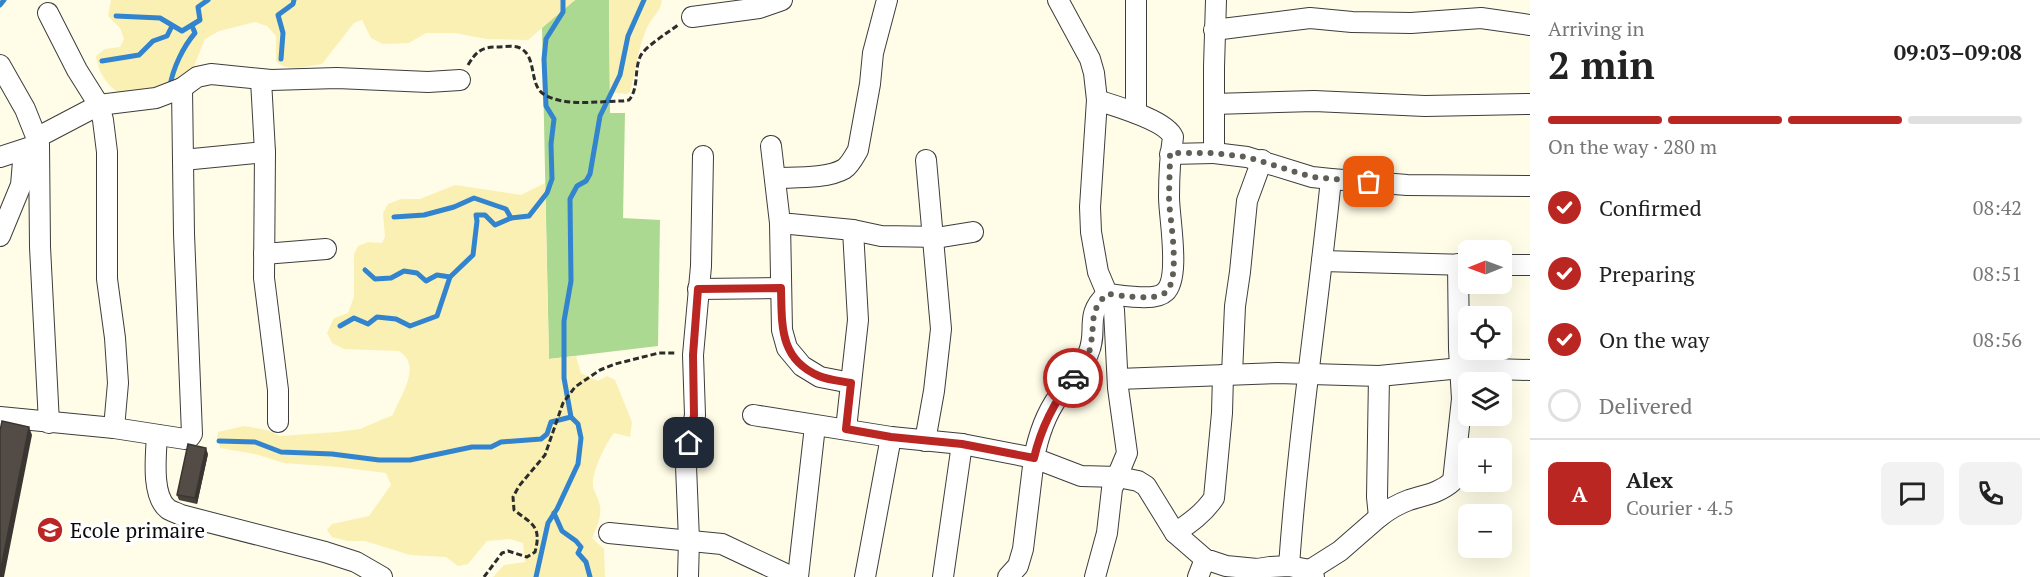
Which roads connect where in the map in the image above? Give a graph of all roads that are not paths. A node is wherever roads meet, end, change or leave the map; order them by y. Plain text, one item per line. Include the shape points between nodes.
1 (783, 0) edge
2 (887, 0) edge
3 (1058, 0) edge
4 (1136, 0) edge
5 (1216, 0) edge
6 (48, 13) dead end
7 (692, 17) road end
8 (1530, 25) edge
9 (1214, 30) junction
10 (0, 65) edge
11 (261, 80) junction
12 (460, 80) road end
13 (182, 88) junction
14 (1098, 100) junction
15 (1214, 104) junction
16 (1530, 104) edge
17 (99, 105) junction
18 (1136, 113) junction
19 (34, 144) junction
20 (771, 146) dead end
21 (265, 152) junction
22 (1170, 153) junction
23 (1214, 153) junction
24 (703, 156) dead end
25 (0, 157) edge
26 (183, 160) junction
27 (927, 160) dead end
28 (1262, 160) junction
29 (775, 178) junction
30 (1331, 179) junction
31 (1530, 186) edge
32 (780, 223) junction
33 (853, 230) junction
34 (973, 232) dead end
35 (0, 236) edge
36 (933, 237) junction
37 (326, 249) dead end
38 (264, 254) junction
39 (1322, 261) junction
40 (1458, 265) edge
41 (1512, 265) edge
42 (1530, 265) edge
43 (781, 288) junction
44 (698, 289) junction
45 (1107, 294) junction
46 (1462, 294) edge
47 (1461, 368) junction
48 (1530, 370) edge
49 (1227, 374) junction
50 (1308, 375) junction
51 (1379, 376) junction
52 (1118, 379) junction
53 (851, 383) junction
54 (753, 415) dead end
55 (0, 418) edge
56 (278, 422) dead end
57 (49, 423) junction
58 (815, 426) junction
59 (114, 428) junction
60 (846, 429) junction
61 (157, 435) junction
62 (891, 437) junction
63 (925, 441) junction
64 (962, 444) junction
65 (1034, 458) junction
66 (1118, 477) junction
67 (1378, 517) junction
68 (609, 533) dead end
69 (1175, 533) junction
70 (689, 540) junction
71 (1201, 568) edge
72 (1275, 570) edge
73 (1312, 574) edge
74 (382, 577) edge
75 (688, 577) edge
76 (792, 577) edge
77 (798, 577) edge
78 (865, 577) edge
79 (944, 577) edge
80 (1008, 577) edge
81 (1095, 577) edge

1 - 7 street via 759,8
2 - 29 street via 873,52 858,150 853,159 845,169 832,174
3 - 14 street via 1090,59
4 - 18 street
5 - 9 street
6 - 17 street
8 - 9 street via 1481,18 1411,23 1310,18
9 - 15 street
10 - 19 street
11 - 12 street
11 - 13 street via 211,74 197,77
11 - 21 street
13 - 17 street via 156,98
13 - 26 street
14 - 18 street
14 - 45 street via 1090,215 1098,272
15 - 16 street
15 - 23 street
17 - 19 street
17 - 59 street via 107,152 107,279 118,383
18 - 22 street via 1170,131
19 - 25 street
19 - 35 street
19 - 57 street
20 - 29 street
21 - 26 street
21 - 38 street
22 - 23 street
22 - 45 street via 1173,278 1166,292 1154,298
23 - 28 street
24 - 44 street
26 - 61 street via 192,434 185,439
27 - 36 street
28 - 30 street via 1312,177
28 - 49 street via 1247,201
29 - 32 street
30 - 31 street
30 - 39 street
32 - 33 street
32 - 43 street
33 - 36 street via 881,236
33 - 53 street via 858,320
34 - 36 street
36 - 63 street via 941,329
37 - 38 street
38 - 56 street
39 - 40 street
39 - 50 street
41 - 42 street
43 - 44 street
43 - 53 street via 782,330 787,348 802,366 820,377
44 - 70 street via 694,415 686,466
45 - 52 street via 1114,310
45 - 65 street via 1092,315 1088,355 1056,399
46 - 47 street
47 - 48 street
47 - 51 street
47 - 67 street via 1462,399 1453,481 1443,490 1394,506
49 - 50 street
49 - 52 street
49 - 69 street via 1214,498 1196,519
50 - 51 street
50 - 72 street via 1295,477
51 - 67 street
52 - 66 street via 1126,453
53 - 60 street
54 - 58 street
55 - 57 street
57 - 59 street
58 - 60 street
58 - 77 street
59 - 61 street
60 - 62 street
61 - 74 street via 159,497 167,508 325,552 356,562
62 - 63 street
62 - 78 street
63 - 64 street
64 - 65 street
64 - 79 street
65 - 66 street via 1081,476
65 - 80 street via 1023,549 1018,566
66 - 69 street via 1146,486
66 - 81 street via 1112,489 1107,533
67 - 73 street
68 - 70 street
69 - 71 street
70 - 75 street
70 - 76 street via 722,544
71 - 72 street
72 - 73 street

